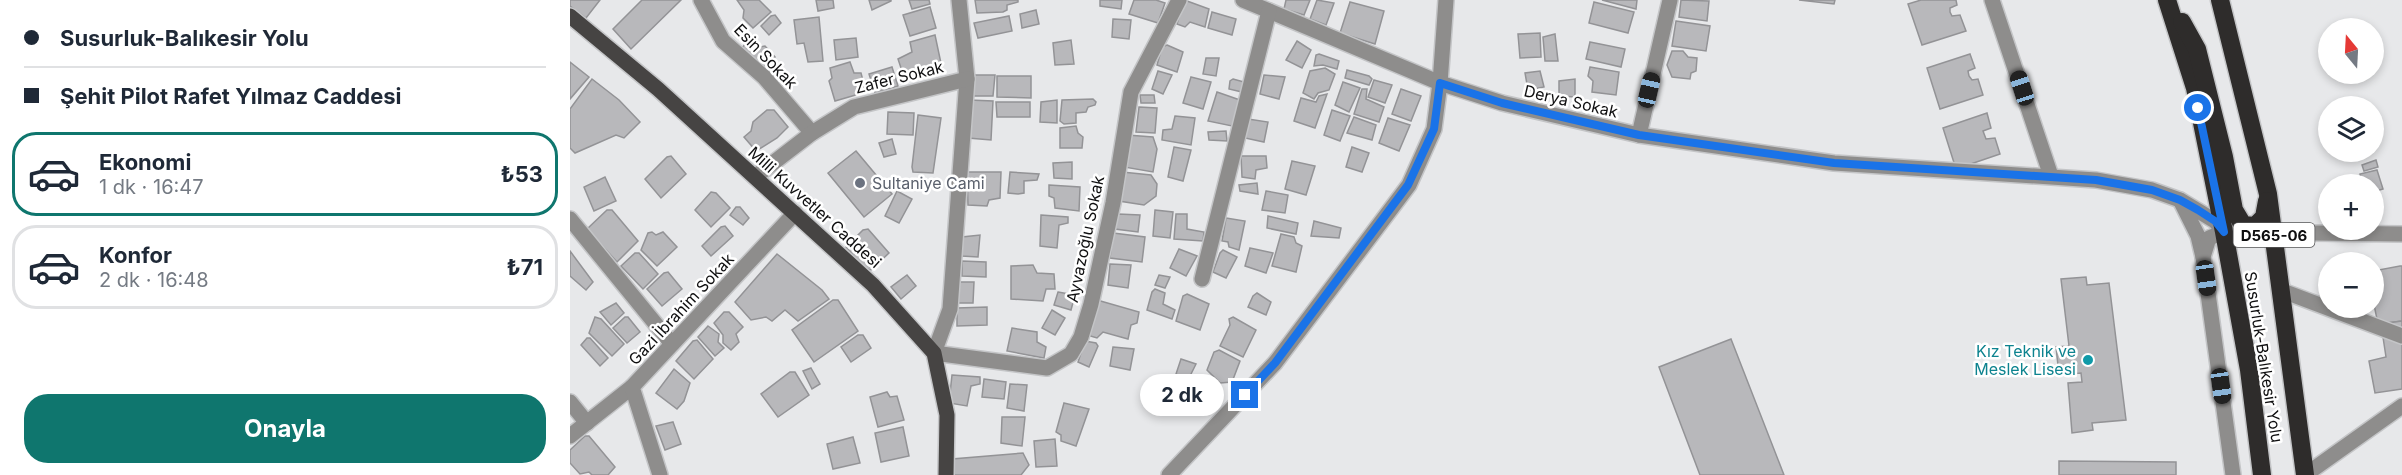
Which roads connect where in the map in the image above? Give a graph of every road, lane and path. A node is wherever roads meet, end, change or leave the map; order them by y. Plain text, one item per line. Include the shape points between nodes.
1 (701, 0) edge
2 (959, 0) edge
3 (1179, 0) edge
4 (1243, 0) edge
5 (1446, 0) edge
6 (1670, 0) edge
7 (1992, 0) edge
8 (2168, 0) edge
9 (2220, 0) edge
10 (1269, 11) junction
11 (570, 16) edge
12 (967, 79) junction
13 (1440, 83) junction
14 (812, 133) junction
15 (1639, 135) junction
16 (2051, 176) junction
17 (755, 177) junction
18 (2268, 194) junction
19 (2180, 200) junction
20 (795, 213) junction
21 (570, 219) edge
22 (2224, 232) junction
23 (2274, 232) junction
24 (2402, 234) edge
25 (2203, 257) junction
26 (1202, 279) dead end
27 (2280, 290) junction
28 (2402, 336) edge
29 (672, 344) junction
30 (934, 353) junction
31 (632, 387) junction
32 (570, 402) edge
33 (2402, 406) edge
34 (586, 423) junction
35 (570, 436) edge
36 (660, 475) edge
37 (946, 475) edge
38 (1169, 475) edge
39 (2233, 475) edge
40 (2262, 475) edge
41 (2305, 475) edge

1 - 14 street, Esin Sokak via 723,41 764,77
2 - 12 street
3 - 30 street, Ayvazoğlu Sokak via 1131,92 1091,304 1071,354 1047,368
4 - 10 street, Derya Sokak
5 - 13 street
6 - 15 street
7 - 16 street
8 - 18 highway via 2197,49 2234,210 2243,225 2250,227 2264,217
8 - 22 highway, Susurluk-Balıkesir Yolu / D565-06 via 2195,88
9 - 18 highway, Susurluk-Balıkesir Yolu / D565-06
10 - 13 street, Derya Sokak
10 - 26 street
11 - 17 main road, Milli Kuvvetler Caddesi
12 - 14 street, Zafer Sokak via 854,107
12 - 30 street via 950,309
13 - 15 street, Derya Sokak via 1502,103
13 - 38 street via 1434,129 1408,185 1275,363
14 - 17 street, Zafer Sokak
15 - 16 street, Derya Sokak via 1834,163
16 - 19 street, Derya Sokak via 2152,190
17 - 20 main road, Milli Kuvvetler Caddesi
18 - 23 highway, Susurluk-Balıkesir Yolu / D565-06
19 - 22 street, Derya Sokak via 2215,221
19 - 25 street via 2198,236
20 - 29 street, Gazi İbrahim Sokak
20 - 30 main road, Milli Kuvvetler Caddesi via 873,285
21 - 29 street
22 - 23 street
22 - 25 street via 2209,238
22 - 40 highway, Susurluk-Balıkesir Yolu / D565-06
23 - 24 street
23 - 27 highway, Susurluk-Balıkesir Yolu / D565-06
25 - 39 street
27 - 28 street
27 - 41 highway, Susurluk-Balıkesir Yolu / D565-06
29 - 31 street, Gazi İbrahim Sokak
30 - 37 main road via 947,415
31 - 34 street
31 - 36 street, Gazi İbrahim Sokak
32 - 34 street
33 - 41 street
34 - 35 street

